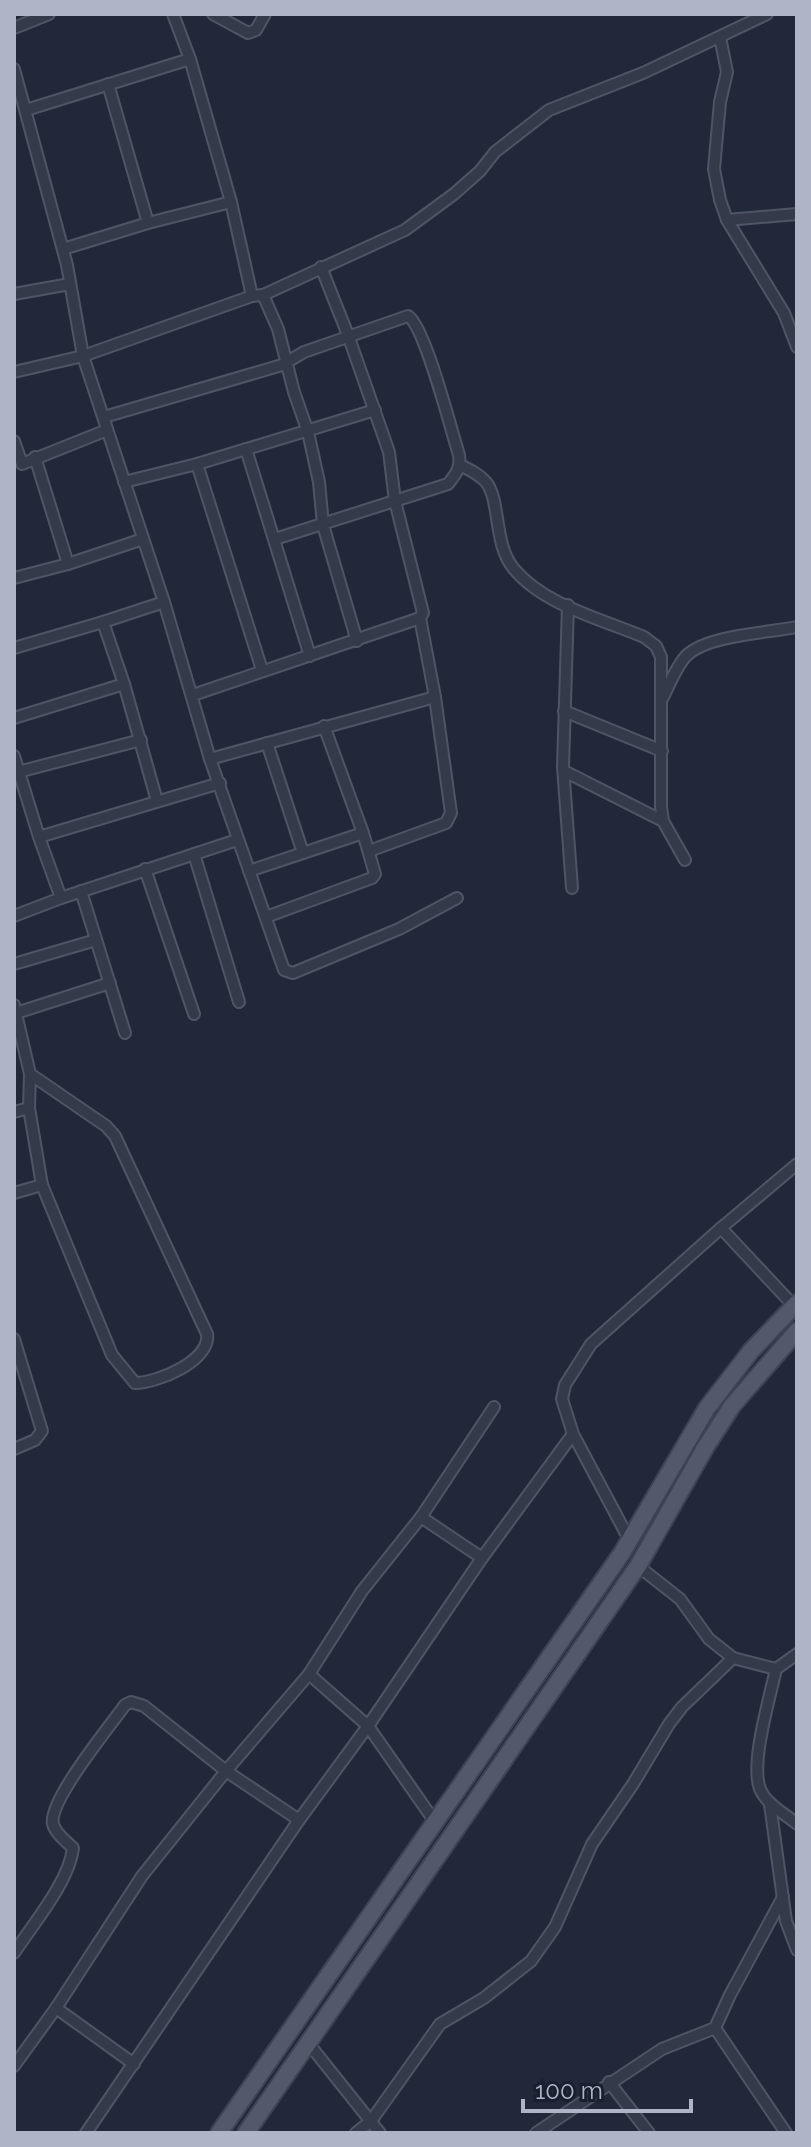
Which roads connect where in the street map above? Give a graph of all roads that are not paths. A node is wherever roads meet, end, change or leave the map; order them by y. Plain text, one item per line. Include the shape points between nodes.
1 (49, 14) edge
2 (173, 14) edge
3 (213, 14) edge
4 (265, 14) edge
5 (767, 14) edge
6 (14, 28) edge
7 (720, 37) junction
8 (190, 59) junction
9 (14, 69) edge
10 (108, 84) junction
11 (16, 90) edge
12 (26, 110) junction
13 (231, 202) junction
14 (797, 214) edge
15 (727, 220) junction
16 (148, 223) junction
17 (63, 249) junction
18 (321, 267) junction
19 (70, 284) junction
20 (14, 294) edge
21 (257, 296) junction
22 (348, 335) junction
23 (797, 347) edge
24 (83, 356) junction
25 (287, 362) junction
26 (15, 370) edge
27 (375, 410) junction
28 (104, 417) junction
29 (107, 430) junction
30 (308, 432) junction
31 (14, 441) edge
32 (246, 449) junction
33 (35, 457) junction
34 (197, 464) junction
35 (460, 465) junction
36 (18, 467) edge
37 (124, 482) junction
38 (395, 501) junction
39 (323, 525) junction
40 (143, 539) junction
41 (275, 539) junction
42 (68, 564) junction
43 (14, 578) edge
44 (164, 602) junction
45 (568, 605) junction
46 (420, 618) junction
47 (103, 622) junction
48 (797, 627) edge
49 (357, 641) junction
50 (14, 648) edge
51 (310, 656) junction
52 (262, 670) junction
53 (124, 684) junction
54 (193, 695) junction
55 (435, 697) junction
56 (662, 700) junction
57 (564, 711) junction
58 (14, 718) edge
59 (324, 726) junction
60 (141, 740) junction
61 (267, 743) junction
62 (662, 751) junction
63 (14, 756) edge
64 (210, 759) junction
65 (564, 771) junction
66 (18, 772) junction
67 (220, 783) junction
68 (157, 801) junction
69 (663, 821) junction
70 (363, 833) junction
71 (39, 837) junction
72 (237, 840) junction
73 (369, 851) junction
74 (303, 853) junction
75 (194, 854) junction
76 (685, 860) dead end
77 (145, 869) junction
78 (249, 871) junction
79 (572, 888) dead end
80 (81, 891) junction
81 (61, 898) junction
82 (457, 898) dead end
83 (14, 916) edge
84 (266, 917) junction
85 (96, 940) junction
86 (14, 964) edge
87 (110, 983) junction
88 (239, 1002) dead end
89 (15, 1009) edge
90 (194, 1014) dead end
91 (125, 1033) dead end
92 (30, 1074) junction
93 (29, 1108) junction
94 (14, 1112) edge
95 (797, 1164) edge
96 (42, 1185) junction
97 (14, 1193) edge
98 (721, 1228) junction
99 (796, 1305) edge
100 (797, 1331) edge
101 (14, 1339) edge
102 (494, 1407) dead end
103 (573, 1434) junction
104 (14, 1449) edge
105 (421, 1517) junction
106 (630, 1541) junction
107 (482, 1558) junction
108 (638, 1566) junction
109 (797, 1654) edge
110 (733, 1658) junction
111 (776, 1669) junction
112 (309, 1674) junction
113 (368, 1726) junction
114 (226, 1771) junction
115 (770, 1804) junction
116 (794, 1818) edge
117 (299, 1820) junction
118 (435, 1822) junction
119 (783, 1897) junction
120 (797, 1950) edge
121 (14, 1953) edge
122 (56, 2008) junction
123 (715, 2028) junction
124 (309, 2044) junction
125 (134, 2064) junction
126 (14, 2066) edge
127 (609, 2082) junction
128 (371, 2121) junction
129 (86, 2133) edge
130 (219, 2133) edge
131 (246, 2133) edge
132 (356, 2133) edge
133 (380, 2133) edge
134 (536, 2133) edge
135 (649, 2133) edge
136 (786, 2133) edge

1 - 6 street
2 - 8 street
3 - 4 street via 248,33
5 - 7 street
7 - 15 street via 727,72 714,169
7 - 18 street via 549,110 430,213 405,230
8 - 10 street
8 - 13 street
9 - 11 street
10 - 12 street
10 - 16 street
11 - 12 street
12 - 17 street
13 - 16 street
13 - 21 street
14 - 15 street
15 - 23 street via 784,313
16 - 17 street
17 - 19 street
18 - 21 street
18 - 22 street
19 - 20 street
19 - 24 street
21 - 24 street
21 - 25 street via 278,329
22 - 25 street
22 - 27 street
22 - 35 street via 412,318
24 - 26 street
24 - 28 street
25 - 28 street
25 - 30 street
27 - 30 street
27 - 38 street via 389,452
28 - 29 street
29 - 33 street
29 - 37 street
30 - 32 street
30 - 39 street
31 - 36 street
32 - 34 street
32 - 41 street
33 - 36 street
33 - 42 street
34 - 37 street
34 - 52 street
35 - 38 street via 448,484
35 - 45 street via 488,485 503,550 513,568 533,588
37 - 40 street
38 - 39 street
38 - 46 street
39 - 41 street
39 - 49 street
40 - 42 street
40 - 44 street
41 - 51 street
42 - 43 street
44 - 47 street
44 - 54 street
45 - 56 street via 656,646
45 - 57 street
46 - 49 street
46 - 55 street
47 - 50 street
47 - 53 street
48 - 56 street via 697,647 684,658
49 - 51 street
51 - 52 street
52 - 54 street
53 - 58 street
53 - 60 street
54 - 64 street
55 - 59 street
55 - 73 street via 450,819
56 - 62 street
57 - 62 street
57 - 65 street
59 - 61 street
59 - 70 street
60 - 66 street
60 - 68 street
61 - 64 street
61 - 74 street
62 - 69 street
63 - 66 street
64 - 67 street
65 - 69 street
65 - 79 street
66 - 71 street
67 - 68 street
67 - 72 street
68 - 71 street
69 - 76 street
70 - 73 street
70 - 74 street
71 - 81 street
72 - 75 street
72 - 78 street
73 - 84 street via 376,870 372,878
74 - 78 street
75 - 77 street
75 - 88 street
77 - 80 street
77 - 90 street
78 - 84 street
80 - 81 street
80 - 85 street
81 - 83 street
82 - 84 street via 399,929 293,973 284,970
85 - 86 street
85 - 87 street
87 - 89 street
87 - 91 street
89 - 92 street
92 - 93 street
92 - 96 street via 115,1136 207,1334 198,1357 154,1382 135,1383 124,1373
93 - 94 street
93 - 96 street
95 - 98 street
96 - 97 street
98 - 99 street
98 - 103 street via 577,1362 562,1399
99 - 106 main road via 707,1408
100 - 108 main road via 732,1406
101 - 104 street via 42,1431
102 - 105 street
103 - 106 street
103 - 107 street
105 - 107 street
105 - 112 street via 368,1582
106 - 118 main road
107 - 113 street
108 - 110 street via 673,1592 709,1639
108 - 124 main road
109 - 111 street
110 - 111 street
110 - 128 street via 669,1724 592,1844 555,1927 531,1961 440,2024
111 - 115 street via 757,1771
112 - 113 street
112 - 114 street
113 - 117 street
113 - 118 street
114 - 117 street
114 - 121 street via 144,1706 125,1705 56,1808 53,1827 73,1848 72,1858
114 - 122 street via 142,1876
115 - 116 street
115 - 119 street
117 - 125 street
118 - 130 main road
119 - 120 street
119 - 123 street
122 - 125 street
122 - 126 street
123 - 127 street via 672,2044
123 - 136 street
124 - 128 street
124 - 131 main road
125 - 129 street
127 - 134 street
127 - 135 street
128 - 132 street
128 - 133 street

